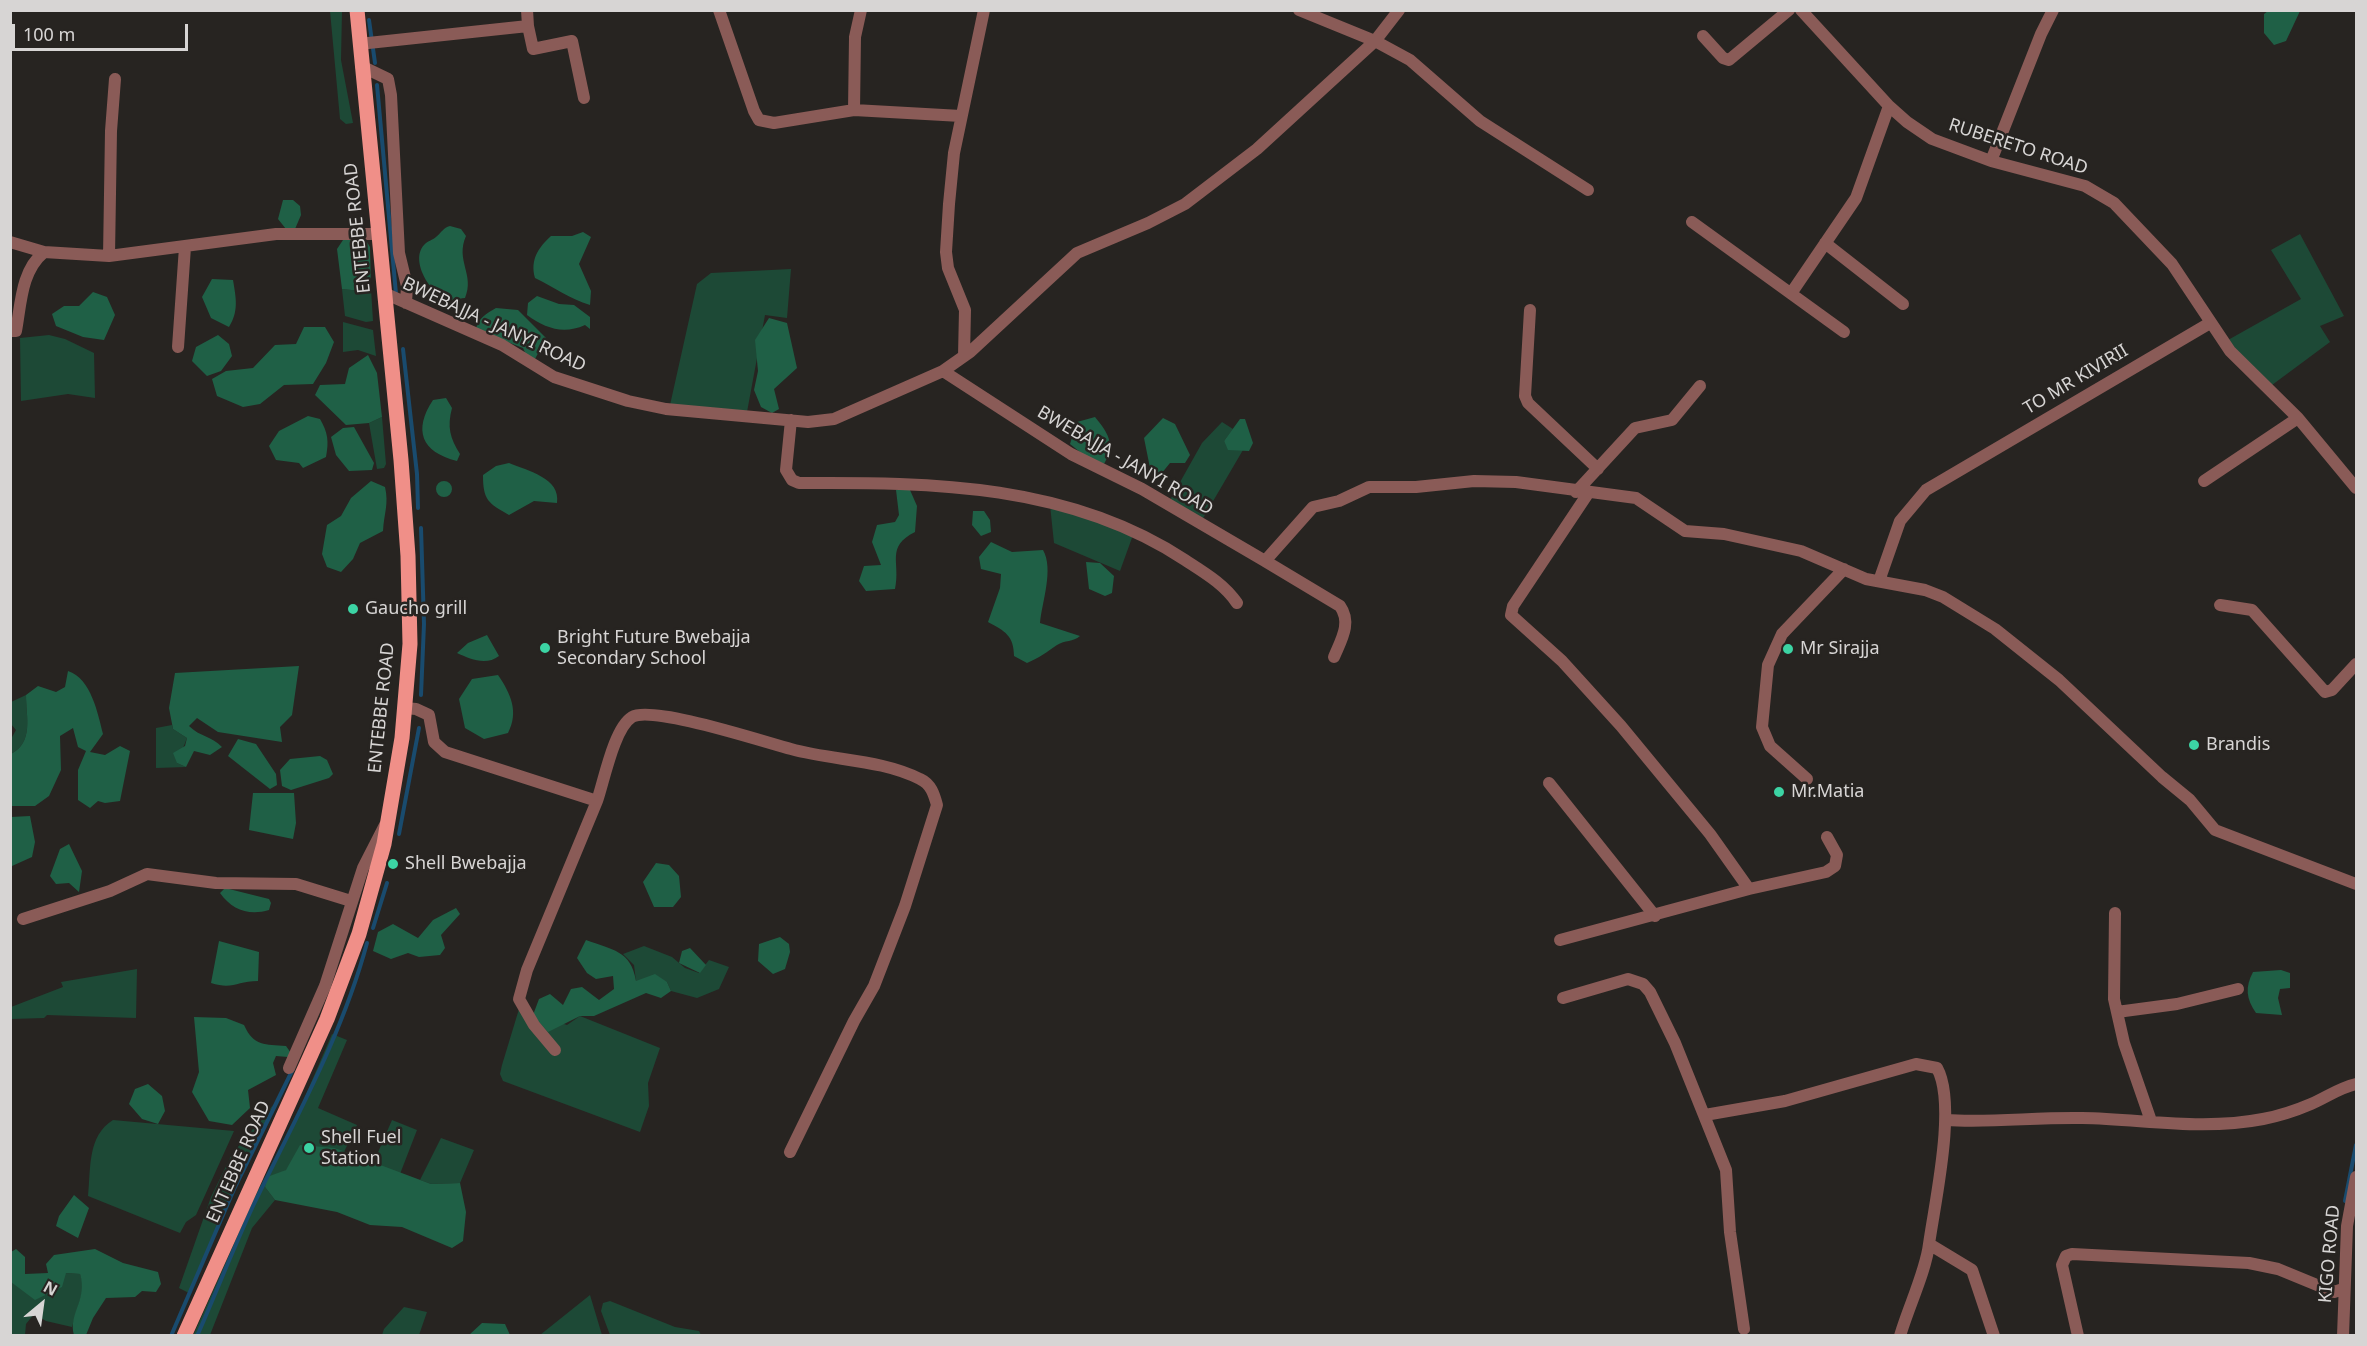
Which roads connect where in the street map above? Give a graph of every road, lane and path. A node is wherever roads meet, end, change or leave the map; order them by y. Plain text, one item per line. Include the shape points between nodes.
1 (357, 10) edge
2 (527, 10) edge
3 (719, 10) edge
4 (861, 10) edge
5 (984, 10) edge
6 (1299, 10) edge
7 (1399, 10) edge
8 (1789, 10) edge
9 (1801, 10) edge
10 (2053, 10) edge
11 (528, 26) junction
12 (1703, 36) dead end
13 (1375, 41) junction
14 (359, 44) junction
15 (361, 66) junction
16 (115, 79) dead end
17 (584, 98) dead end
18 (1889, 106) junction
19 (854, 110) junction
20 (962, 116) junction
21 (1991, 161) junction
22 (1588, 190) dead end
23 (1692, 222) dead end
24 (379, 234) junction
25 (10, 242) edge
26 (1825, 243) junction
27 (185, 247) junction
28 (44, 252) junction
29 (109, 256) junction
30 (1792, 292) junction
31 (384, 294) junction
32 (406, 303) junction
33 (1902, 304) dead end
34 (1530, 310) dead end
35 (2210, 323) junction
36 (10, 331) edge
37 (1844, 332) dead end
38 (178, 347) dead end
39 (964, 356) junction
40 (943, 371) junction
41 (1700, 386) dead end
42 (2298, 418) junction
43 (791, 420) junction
44 (1598, 469) junction
45 (2204, 481) dead end
46 (2356, 488) edge
47 (1576, 492) junction
48 (1589, 492) junction
49 (1264, 561) junction
50 (1844, 569) junction
51 (1879, 581) junction
52 (1237, 603) dead end
53 (2220, 605) dead end
54 (1334, 657) dead end
55 (2356, 663) edge
56 (405, 708) junction
57 (1807, 779) dead end
58 (1549, 783) dead end
59 (597, 801) junction
60 (389, 819) junction
61 (1827, 837) dead end
62 (2356, 884) edge
63 (1749, 889) junction
64 (351, 901) junction
65 (2115, 913) dead end
66 (1654, 915) junction
67 (23, 919) dead end
68 (1560, 940) dead end
69 (2238, 989) dead end
70 (1563, 998) dead end
71 (2117, 1012) junction
72 (555, 1050) dead end
73 (289, 1068) dead end
74 (2356, 1084) edge
75 (1705, 1115) junction
76 (1946, 1120) junction
77 (2151, 1121) junction
78 (790, 1152) dead end
79 (2356, 1177) edge
80 (1929, 1245) junction
81 (2343, 1289) junction
82 (1744, 1329) dead end
83 (184, 1335) edge
84 (1900, 1335) edge
85 (1994, 1335) edge
86 (2078, 1335) edge
87 (2343, 1335) edge

1 - 14 main road, ENTEBBE ROAD
2 - 11 street
3 - 19 street via 759,120 774,123
4 - 19 street via 855,37
5 - 20 street
6 - 13 street
7 - 13 street
8 - 12 street via 1729,60
9 - 18 street, RUBERETO ROAD
10 - 21 street
11 - 14 street
11 - 17 street via 533,49 572,41
13 - 22 street via 1423,69 1480,121
13 - 39 street via 1232,169 1185,204 1077,253
14 - 15 main road, ENTEBBE ROAD
15 - 24 main road, ENTEBBE ROAD
15 - 32 street via 388,80 391,94 399,253 407,286
16 - 29 street
18 - 21 street, RUBERETO ROAD via 1932,139
18 - 26 street via 1856,198
19 - 20 street
20 - 39 street via 954,153 946,252 948,268 965,310
21 - 35 street, RUBERETO ROAD via 2085,186 2114,203 2172,264
23 - 30 street
24 - 27 street via 276,234
24 - 31 main road, ENTEBBE ROAD
25 - 28 street
26 - 30 street
26 - 33 street
27 - 29 street
27 - 38 street
28 - 29 street
28 - 36 street via 26,277 16,331
30 - 37 street
31 - 32 street, BWEBAJJA - JANYI ROAD
31 - 56 main road, ENTEBBE ROAD via 408,556 410,644
32 - 43 street, BWEBAJJA - JANYI ROAD via 502,345 554,377 628,401 666,409
34 - 44 street via 1528,403
35 - 42 street, RUBERETO ROAD via 2230,351
35 - 51 street, TO MR KIVIRII via 1926,490 1893,536
39 - 40 street
40 - 43 street, BWEBAJJA - JANYI ROAD via 834,419
40 - 49 street, BWEBAJJA - JANYI ROAD via 1071,454 1142,489
41 - 44 street via 1672,420 1635,428
42 - 45 street
42 - 46 street, RUBERETO ROAD
43 - 52 street via 786,470 799,483 948,485 1046,500 1094,515 1165,547 1228,590
44 - 47 street
47 - 48 street
47 - 49 street via 1516,482 1369,487 1339,501 1313,507
48 - 50 street via 1636,498 1685,531 1718,533 1783,547
48 - 63 street via 1513,606 1511,615 1562,661 1621,726 1710,834
49 - 54 street, BWEBAJJA - JANYI ROAD via 1346,613 1345,629
50 - 51 street
50 - 57 street via 1782,634 1768,665 1762,726 1770,746
51 - 62 street via 1943,597 1995,629 2059,680 2190,800 2215,830
53 - 55 street via 2252,610 2325,692 2332,690
56 - 59 street via 429,716 434,742 445,752
56 - 60 main road, ENTEBBE ROAD
58 - 66 street
59 - 72 street via 526,970 519,999
59 - 78 street via 619,735 630,718 640,713 687,720 795,750 892,768 923,780 934,792 937,805 883,964
60 - 64 street
60 - 83 main road, ENTEBBE ROAD via 359,934 330,1011
61 - 63 street via 1837,855 1835,866 1826,872
63 - 66 street
64 - 67 street via 296,884 216,883 147,874 110,891
64 - 73 street via 325,986
65 - 71 street via 2112,958
66 - 68 street
69 - 71 street via 2177,1004
70 - 75 street via 1628,979 1643,984 1675,1043
71 - 77 street
74 - 77 street via 2264,1119 2202,1127
75 - 76 street via 1785,1101 1916,1064 1937,1068 1942,1078
75 - 82 street via 1726,1170
76 - 77 street
76 - 80 street
79 - 81 street, KIGO ROAD via 2347,1226
80 - 84 street
80 - 85 street via 1972,1270
81 - 86 street via 2334,1292 2278,1269 2249,1263 2072,1254 2066,1256 2062,1265
81 - 87 street, KIGO ROAD

